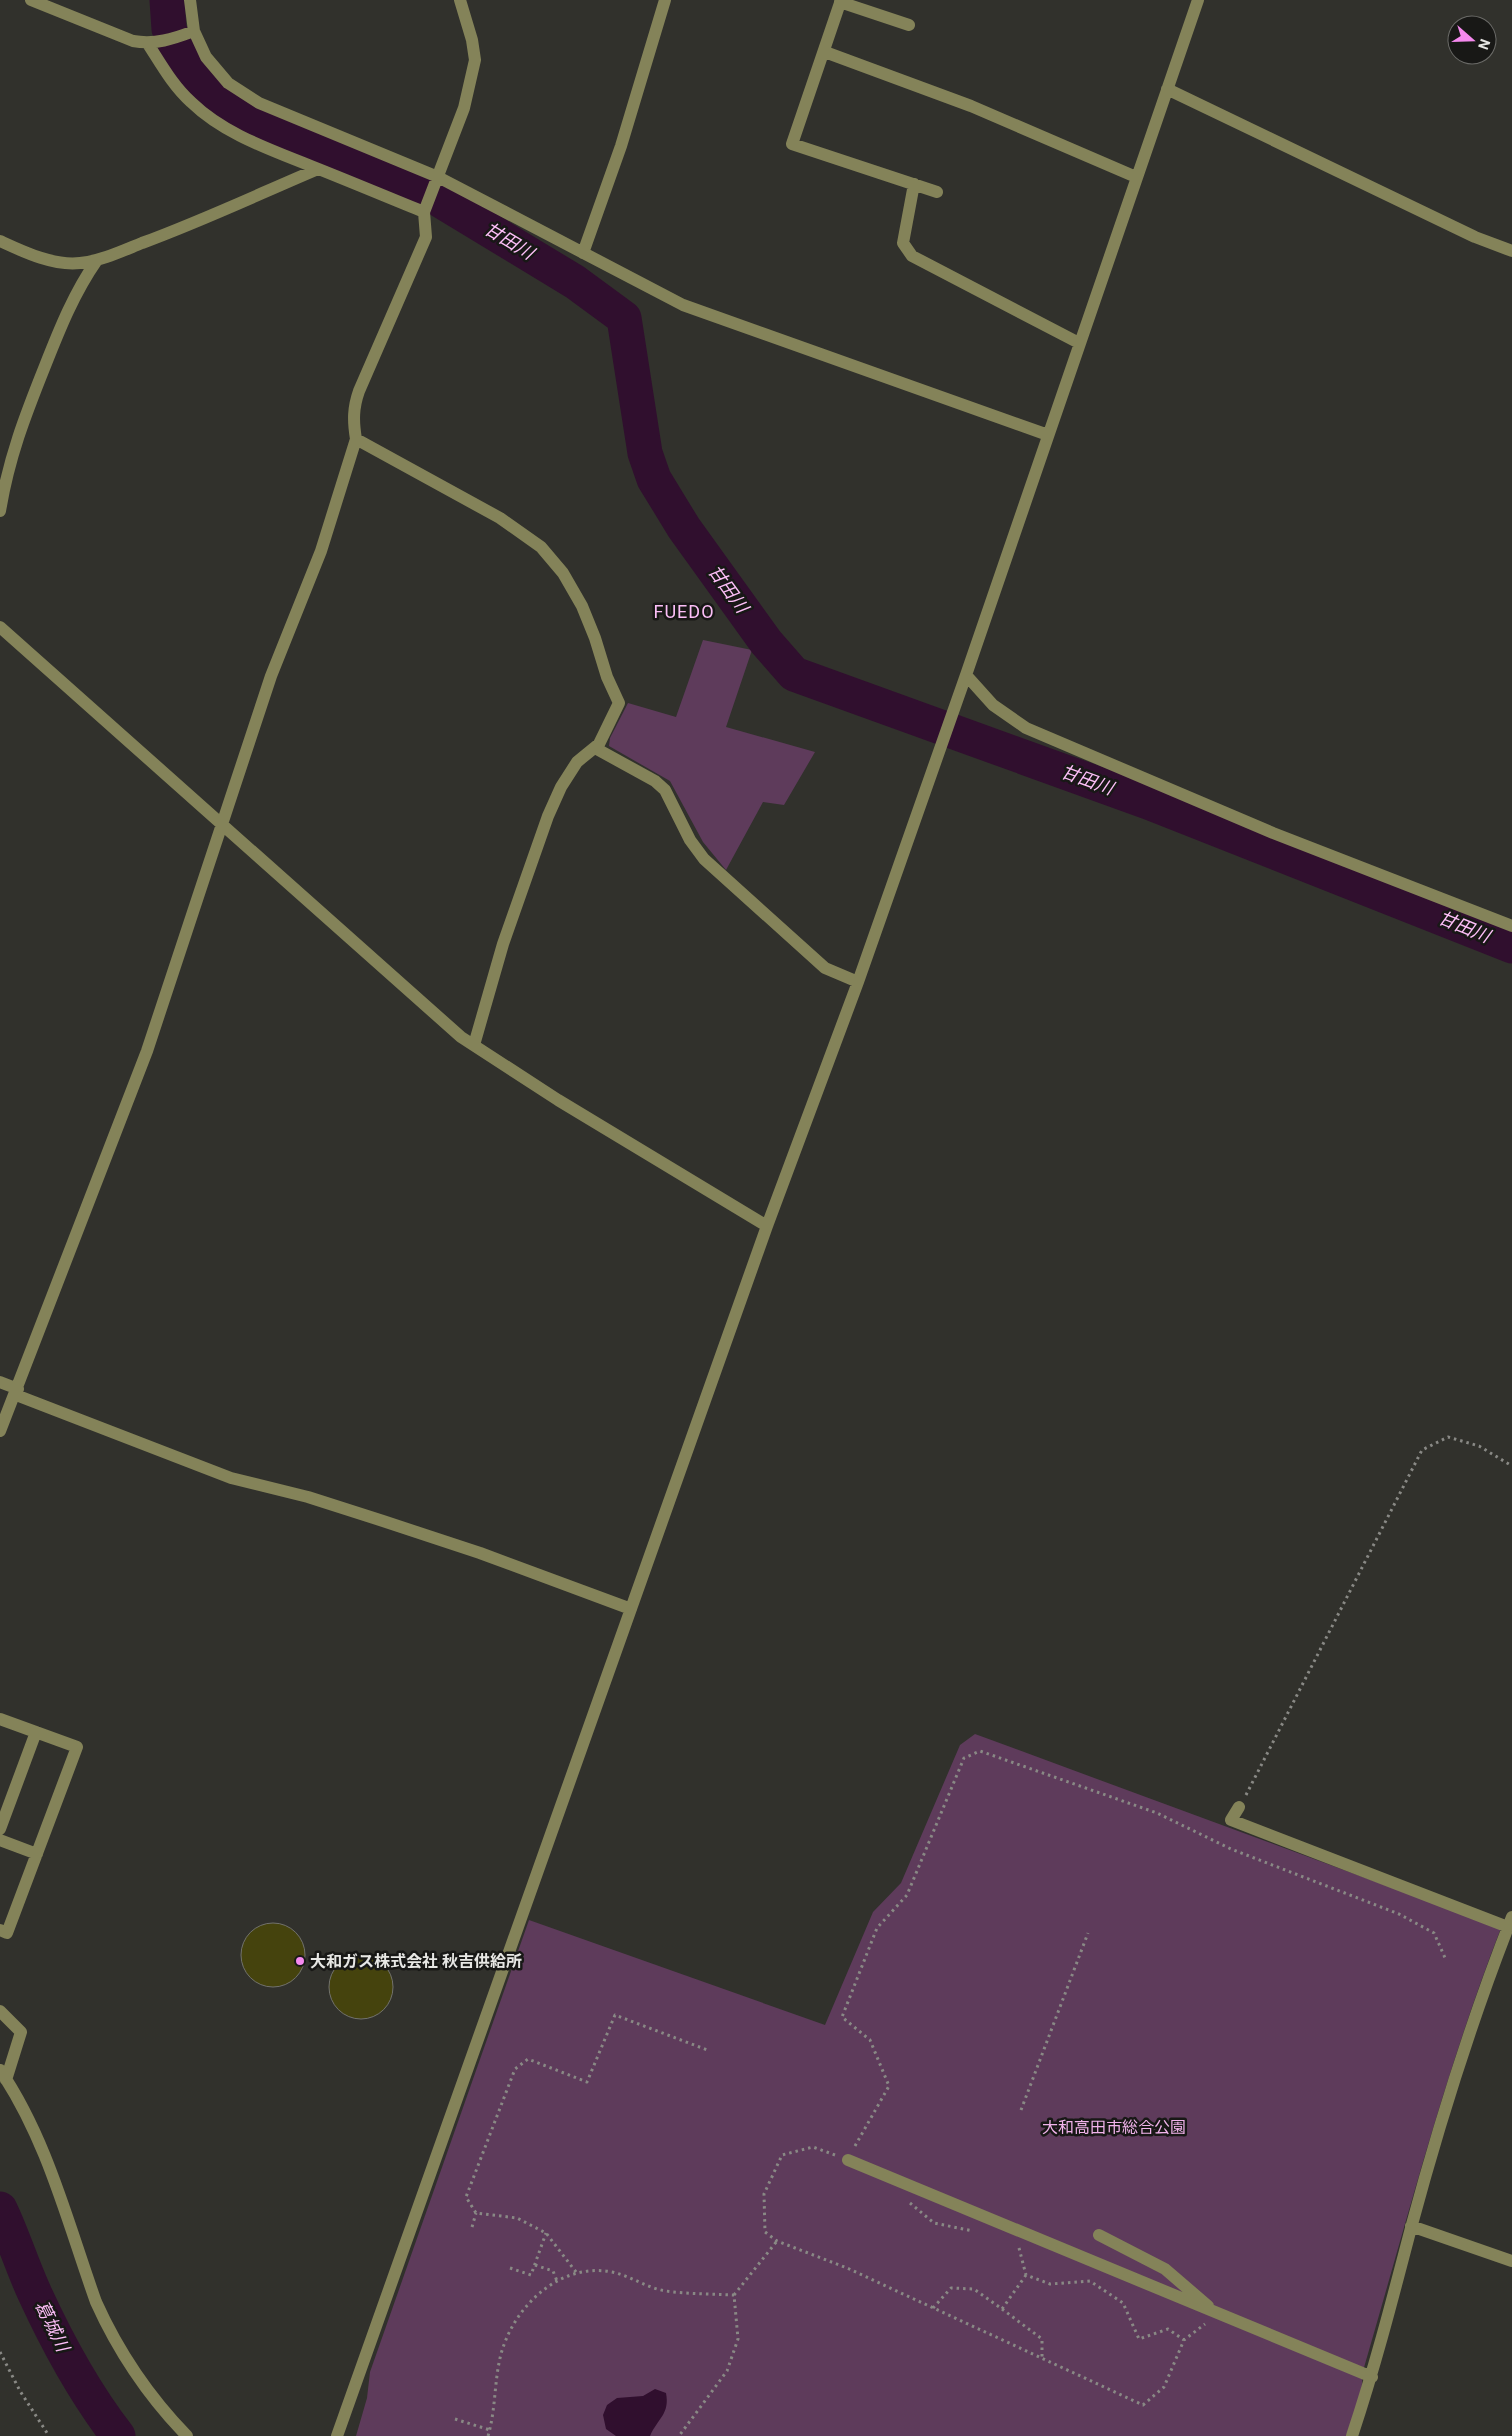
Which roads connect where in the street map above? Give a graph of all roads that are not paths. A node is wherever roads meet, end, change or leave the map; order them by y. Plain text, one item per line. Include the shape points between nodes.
1 (31, 0) edge
2 (190, 0) edge
3 (460, 0) edge
4 (665, 0) edge
5 (1198, 0) edge
6 (840, 1) edge
7 (909, 25) dead end
8 (189, 33) junction
9 (148, 44) junction
10 (825, 52) junction
11 (1167, 89) junction
12 (318, 169) junction
13 (1136, 177) junction
14 (437, 180) junction
15 (914, 184) junction
16 (937, 192) dead end
17 (426, 208) junction
18 (0, 241) edge
19 (1512, 251) edge
20 (583, 254) junction
21 (97, 260) junction
22 (1079, 344) junction
23 (1048, 435) junction
24 (356, 439) junction
25 (0, 511) edge
26 (0, 627) edge
27 (966, 675) junction
28 (595, 748) junction
29 (222, 825) junction
30 (1512, 926) edge
31 (858, 982) junction
32 (474, 1045) junction
33 (767, 1226) junction
34 (0, 1382) edge
35 (17, 1392) junction
36 (0, 1430) edge
37 (631, 1608) junction
38 (0, 1719) edge
39 (36, 1732) junction
40 (1239, 1807) road end
41 (0, 1829) edge
42 (0, 1840) edge
43 (37, 1854) junction
44 (1510, 1922) edge
45 (0, 1930) edge
46 (0, 2011) edge
47 (3, 2075) edge
48 (848, 2160) road end
49 (1412, 2226) junction
50 (1099, 2235) dead end
51 (1512, 2261) edge
52 (1217, 2314) junction
53 (1372, 2377) junction
54 (187, 2436) edge
55 (337, 2436) edge
56 (1352, 2436) edge

1 - 9 street
2 - 8 street
3 - 14 street via 475,60 464,108
4 - 20 street via 618,154
5 - 11 street
6 - 7 street
6 - 10 street
8 - 9 street
8 - 14 street via 228,83 259,102
9 - 12 street via 189,101 210,118 238,136
10 - 13 street via 971,106
10 - 15 street via 792,144
11 - 13 street
11 - 19 street via 1466,233
12 - 17 street
12 - 21 street via 178,230
13 - 22 street
14 - 17 street
14 - 20 street
15 - 16 street
15 - 22 street via 903,243 912,256
17 - 24 street via 426,236 356,399 353,424
18 - 21 street via 64,263
20 - 23 street via 709,315
21 - 25 street via 67,310 16,439
22 - 23 street
23 - 27 street
24 - 28 street via 500,518 541,547 563,573 582,606 619,703
24 - 29 street via 324,542 271,676
26 - 29 street
27 - 30 street via 994,706 1026,728 1273,833
27 - 31 street
28 - 31 street via 655,781 665,790 690,840 710,865 825,968
28 - 32 street via 577,762 548,816 503,944
29 - 32 street
29 - 35 street via 147,1051
31 - 33 street
32 - 33 street via 573,1110
33 - 37 street
34 - 35 street
35 - 36 street
35 - 37 street via 231,1478 308,1497 383,1521
37 - 55 street
38 - 39 street
39 - 41 street
39 - 43 street via 77,1746
40 - 44 street via 1231,1820
42 - 43 street
43 - 45 street via 7,1933
44 - 49 street via 1480,2001
46 - 47 street via 21,2032
47 - 54 street via 36,2136 106,2326 141,2384
48 - 52 street
49 - 51 street
49 - 53 street
50 - 52 street via 1165,2269
52 - 53 street
53 - 56 street

